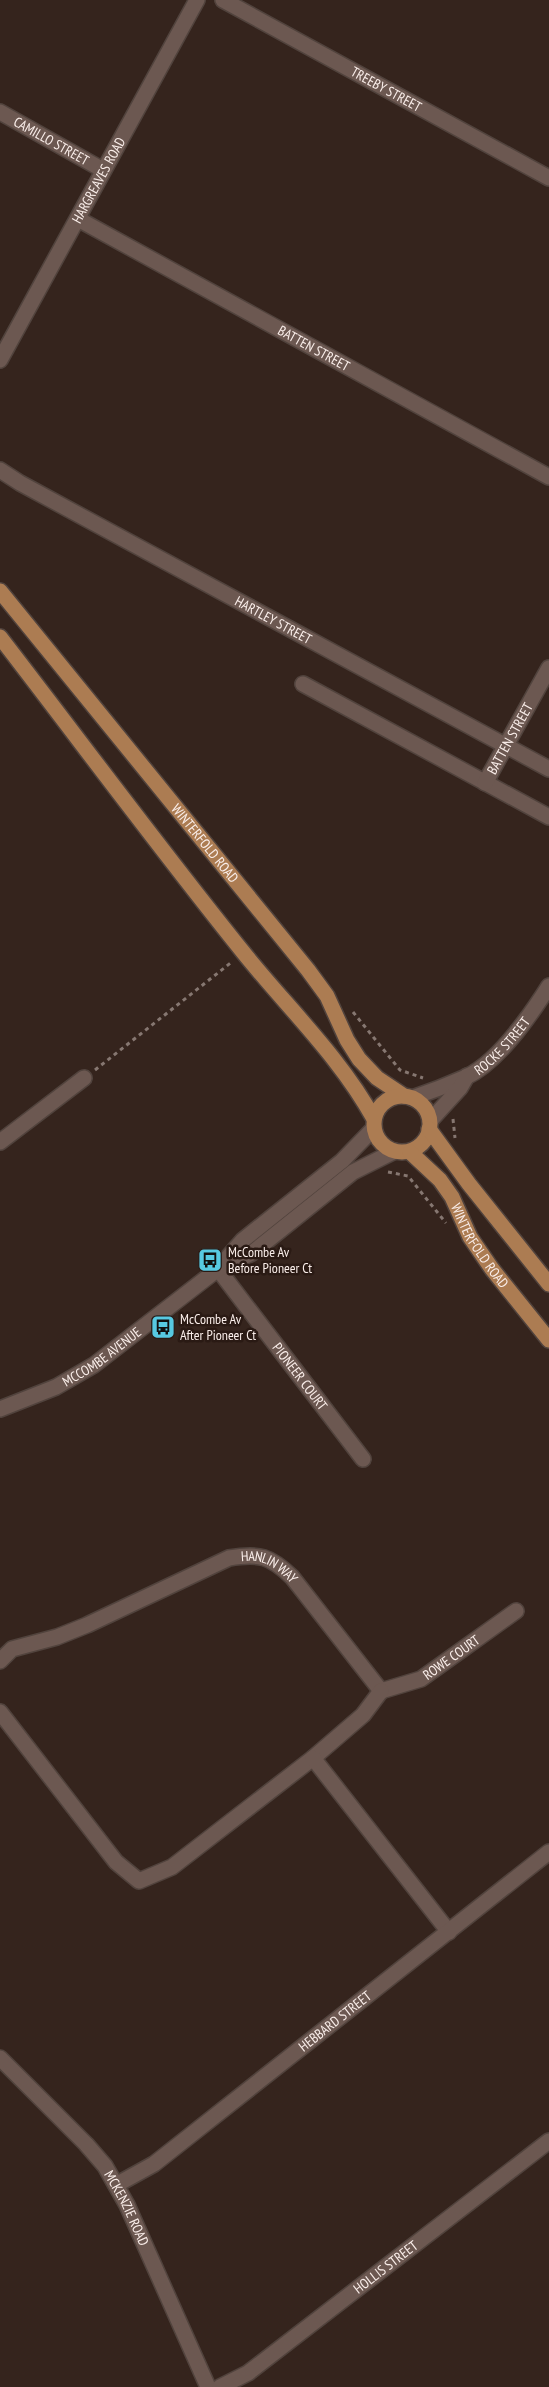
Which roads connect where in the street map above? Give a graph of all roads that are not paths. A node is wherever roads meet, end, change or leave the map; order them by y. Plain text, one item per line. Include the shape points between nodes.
1 (197, 0) edge
2 (223, 0) edge
3 (0, 112) edge
4 (103, 170) junction
5 (549, 178) edge
6 (78, 219) junction
7 (0, 360) edge
8 (0, 470) edge
9 (549, 477) edge
10 (0, 591) edge
11 (0, 637) edge
12 (549, 668) edge
13 (303, 684) dead end
14 (506, 745) junction
15 (549, 769) edge
16 (485, 783) junction
17 (549, 817) edge
18 (549, 986) edge
19 (467, 1076) junction
20 (84, 1078) road end
21 (408, 1097) junction
22 (374, 1123) junction
23 (429, 1125) junction
24 (0, 1142) edge
25 (395, 1151) junction
26 (410, 1152) junction
27 (218, 1269) junction
28 (549, 1284) edge
29 (549, 1340) edge
30 (0, 1409) edge
31 (363, 1459) dead end
32 (516, 1611) dead end
33 (0, 1661) edge
34 (381, 1692) junction
35 (0, 1712) edge
36 (313, 1758) junction
37 (549, 1852) edge
38 (449, 1932) junction
39 (0, 2058) edge
40 (549, 2142) edge
41 (116, 2185) junction
42 (208, 2387) edge
43 (220, 2387) edge

1 - 4 street, HARGREAVES ROAD
2 - 5 street, TREEBY STREET
3 - 4 street, CAMILLO STREET
4 - 6 street, HARGREAVES ROAD
6 - 7 street, HARGREAVES ROAD
6 - 9 street, BATTEN STREET
8 - 14 street, HARTLEY STREET via 20,484
10 - 21 main road, WINTERFOLD ROAD via 308,970 327,996 359,1059 377,1078
11 - 22 main road via 244,953 344,1072
12 - 14 street, BATTEN STREET
13 - 16 street
14 - 15 street, HARTLEY STREET
14 - 16 street, BATTEN STREET
16 - 17 street
18 - 19 street, ROCKE STREET via 505,1045
19 - 21 street, ROCKE STREET
19 - 23 street, ROCKE STREET
20 - 24 street
21 - 22 main road via 396,1096 381,1104
21 - 23 main road via 425,1108
22 - 25 main road via 381,1143
22 - 27 street, MCCOMBE AVENUE via 342,1162 242,1240
23 - 26 main road via 423,1142
23 - 28 main road, WINTERFOLD ROAD via 468,1184
25 - 26 main road
25 - 27 street, MCCOMBE AVENUE via 353,1172 252,1253
26 - 29 main road, WINTERFOLD ROAD via 440,1180 452,1197 470,1237
27 - 30 street, MCCOMBE AVENUE via 94,1365 56,1387
27 - 31 street, PIONEER COURT
32 - 34 street, ROWE COURT via 421,1679
33 - 34 street, HANLIN WAY via 12,1649 87,1625 229,1558 262,1556 276,1562 292,1577
34 - 36 street via 363,1715
35 - 36 street via 116,1862 139,1881 172,1867
36 - 38 street
37 - 38 street, HEBBARD STREET
38 - 41 street, HEBBARD STREET via 154,2164
39 - 41 street, MCKENZIE ROAD via 86,2144
40 - 43 street, HOLLIS STREET via 248,2373
41 - 42 street, MCKENZIE ROAD

